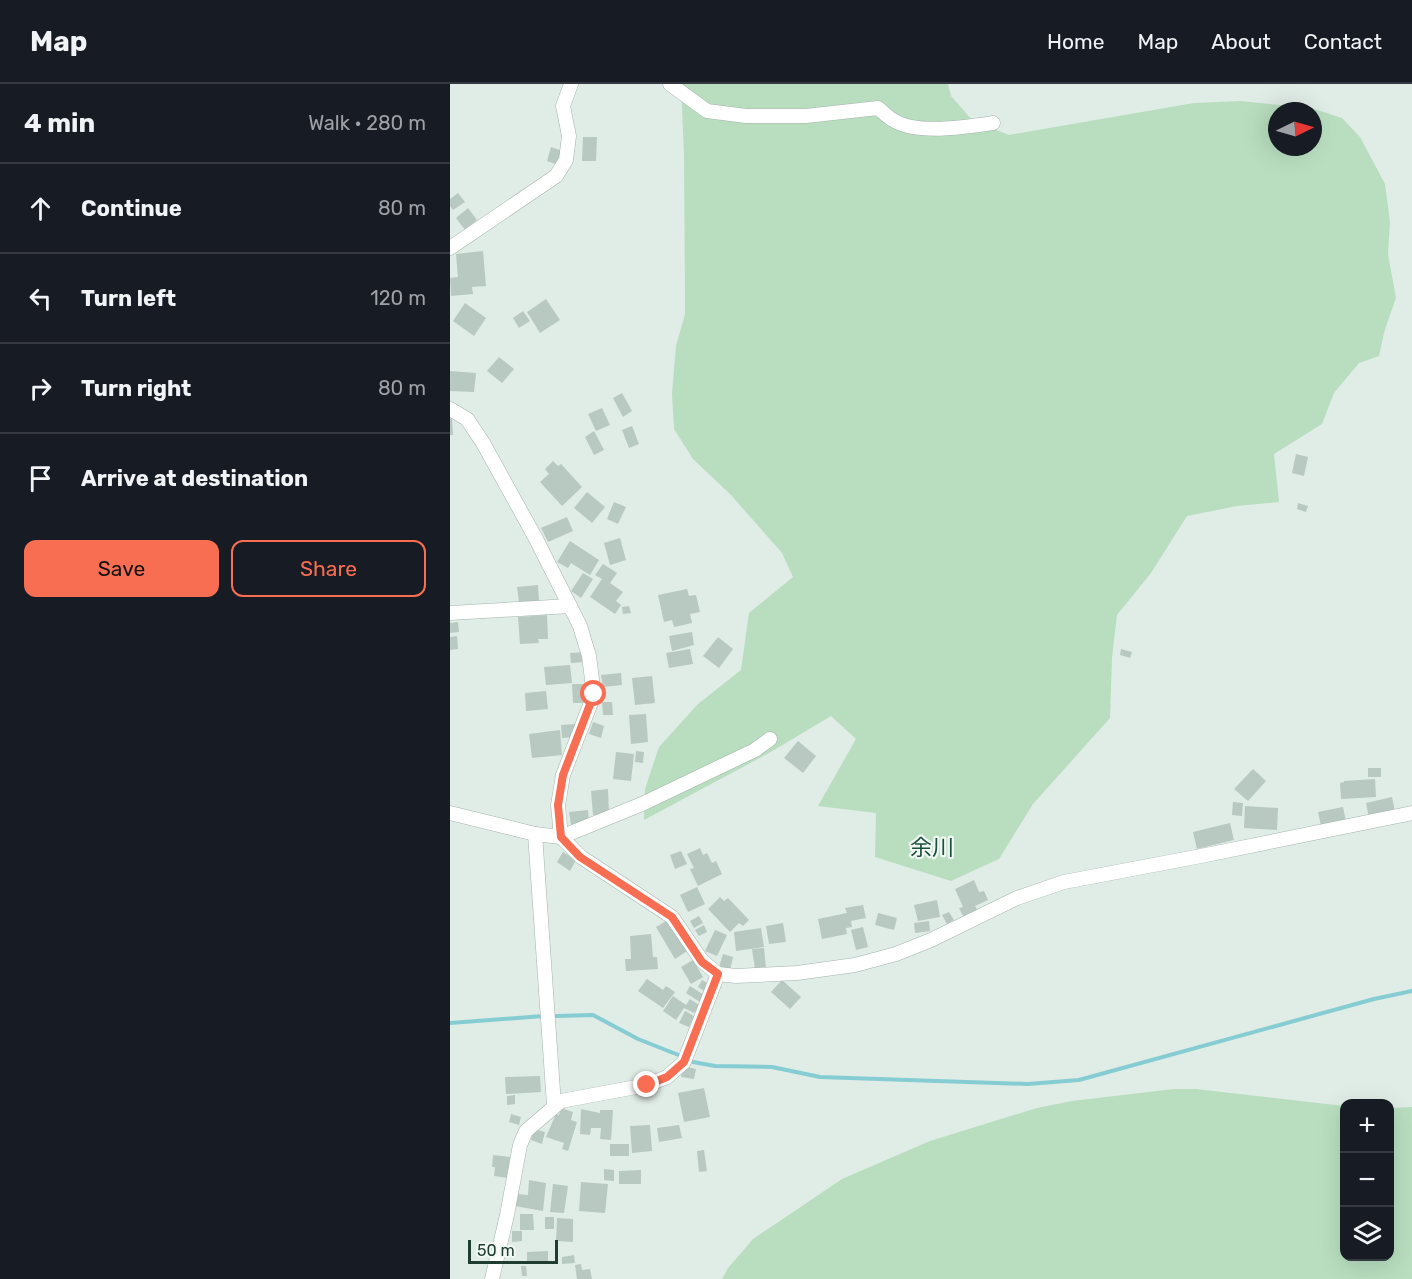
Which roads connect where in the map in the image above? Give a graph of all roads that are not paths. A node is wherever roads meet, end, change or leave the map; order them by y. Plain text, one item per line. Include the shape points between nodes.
1 (571, 84) edge
2 (670, 84) edge
3 (993, 123) dead end
4 (450, 248) edge
5 (450, 409) edge
6 (570, 606) junction
7 (450, 613) edge
8 (770, 739) dead end
9 (450, 813) edge
10 (1412, 813) edge
11 (535, 834) junction
12 (561, 837) junction
13 (718, 974) junction
14 (554, 1106) junction
15 (492, 1279) edge

1 - 4 street via 563,106 569,136 566,160 556,176
2 - 3 street via 707,111 746,116 806,116 878,108 894,121 910,127 959,128
5 - 6 street via 467,418 483,443
6 - 7 street
6 - 12 street via 589,656 594,694 563,775 558,805
8 - 12 street via 755,750 642,804
9 - 11 street
10 - 13 street via 1064,882 1017,898 896,954 855,965 797,973
11 - 12 street
11 - 14 street
12 - 13 street via 580,857 672,917 702,962
13 - 14 street via 684,1062 667,1077 647,1085 561,1101
14 - 15 street via 526,1131 520,1145

